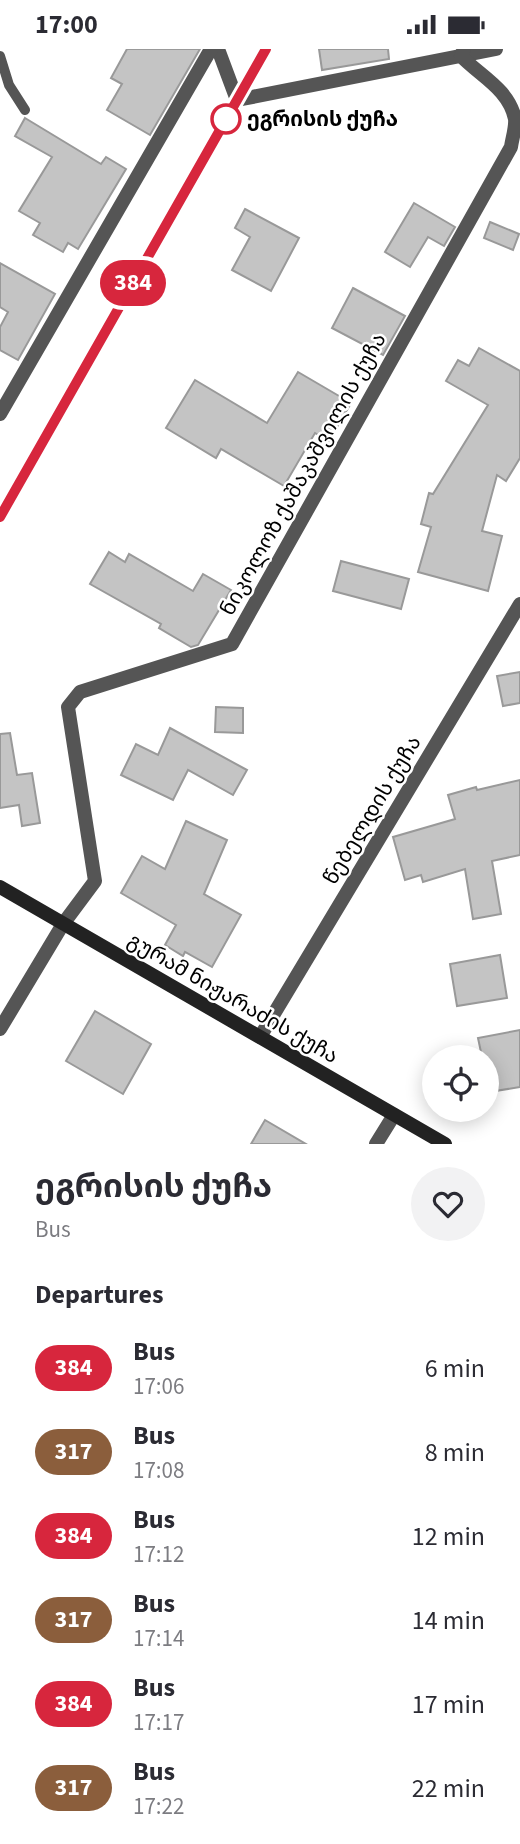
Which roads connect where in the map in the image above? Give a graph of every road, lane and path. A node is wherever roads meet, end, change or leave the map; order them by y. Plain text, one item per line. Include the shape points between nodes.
1 (211, 49) edge
2 (218, 49) edge
3 (266, 49) edge
4 (496, 49) edge
5 (462, 52) edge
6 (0, 56) edge
7 (237, 100) junction
8 (24, 110) dead end
9 (1, 409) edge
10 (0, 517) edge
11 (520, 604) edge
12 (0, 887) edge
13 (63, 924) junction
14 (0, 1029) edge
15 (260, 1037) junction
16 (394, 1115) junction
17 (376, 1144) edge
18 (445, 1144) edge

1 - 9 street
2 - 7 street
3 - 7 street
4 - 5 street
5 - 7 street
5 - 13 street, ნიკოლოზ ქაშაკაშვილის ქუჩა via 473,69 501,89 515,120 511,147 232,644 80,692 68,707 95,881
6 - 8 lane via 9,85
7 - 10 street
11 - 15 street, წებელდის ქუჩა
12 - 13 street, გურამ ნიჟარაძის ქუჩა
13 - 14 street, ნიკოლოზ ქაშაკაშვილის ქუჩა
13 - 15 street, გურამ ნიჟარაძის ქუჩა
15 - 16 street, გურამ ნიჟარაძის ქუჩა
16 - 17 street
16 - 18 street, გურამ ნიჟარაძის ქუჩა

